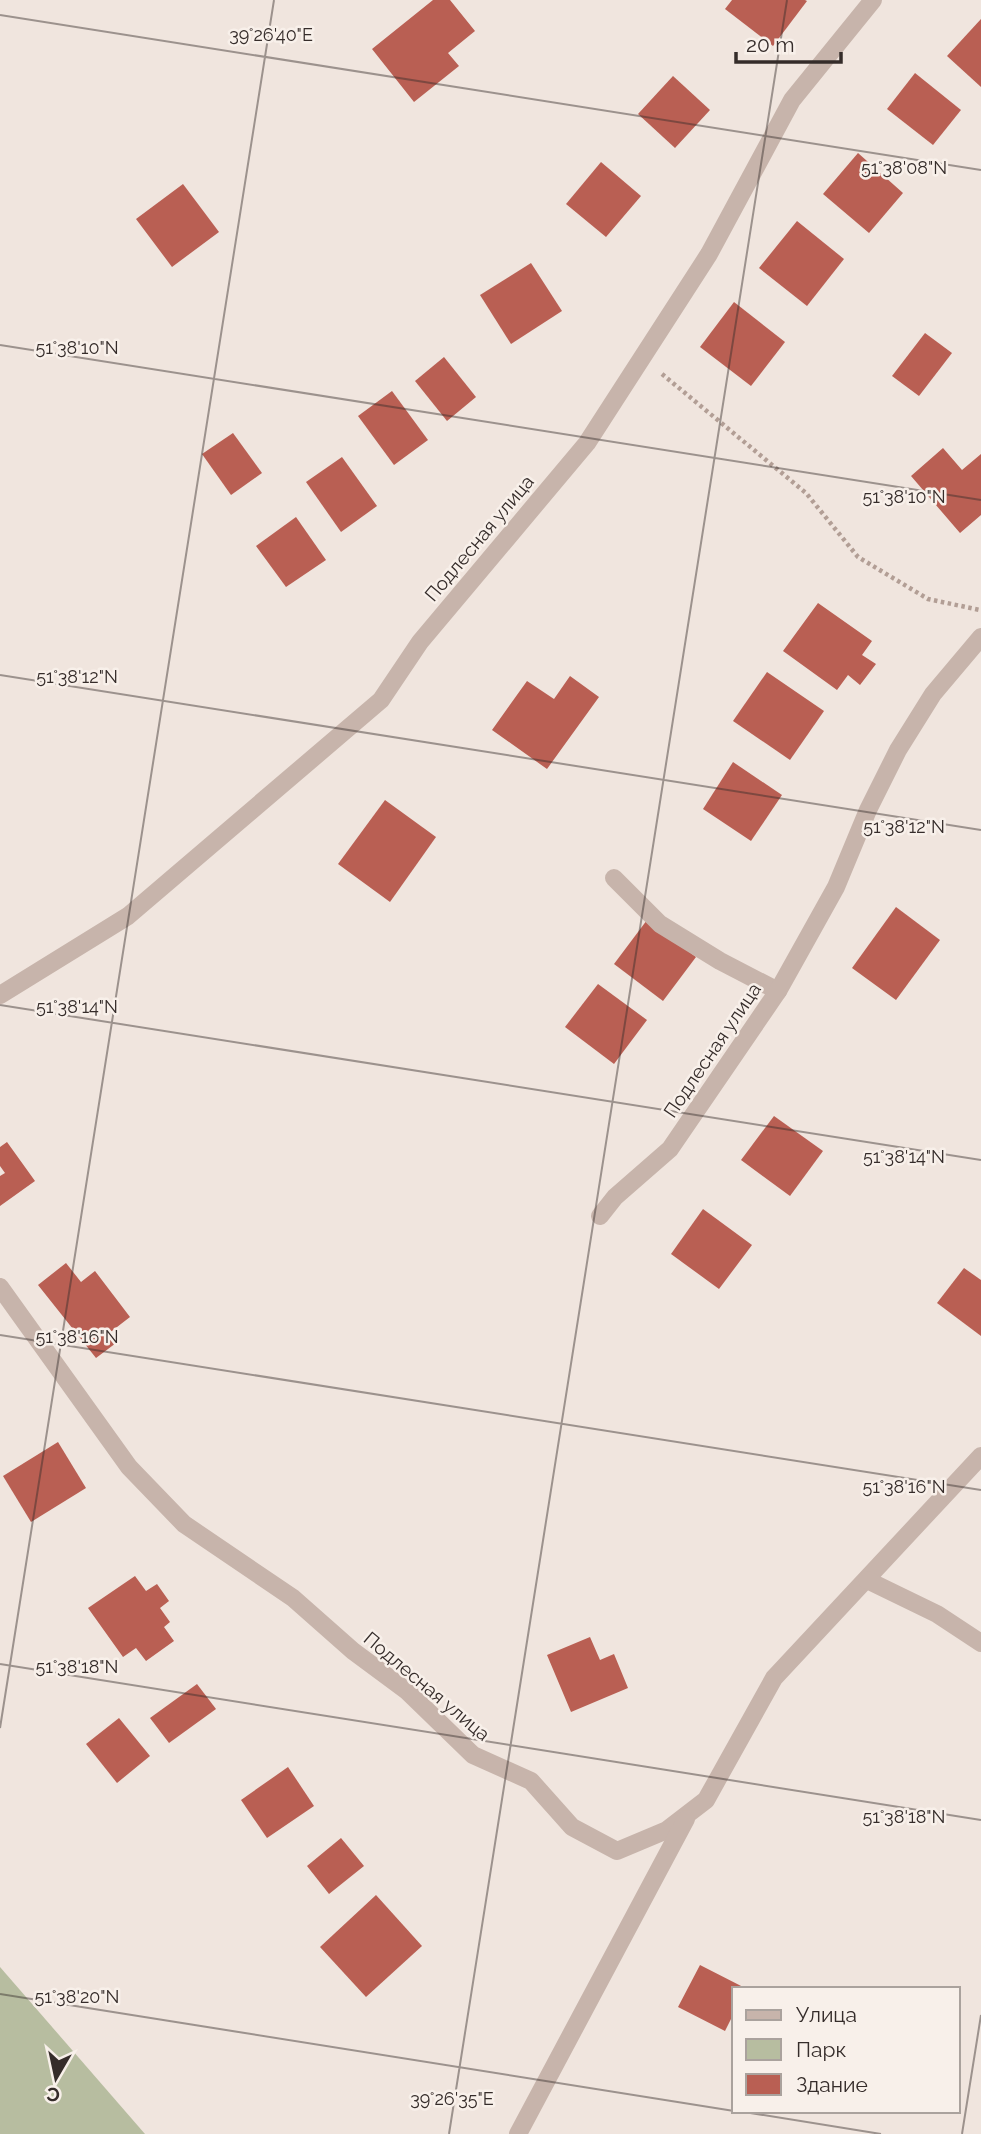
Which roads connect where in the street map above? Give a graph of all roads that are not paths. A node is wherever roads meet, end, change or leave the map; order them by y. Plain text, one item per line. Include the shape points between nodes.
1 (873, 0) edge
2 (981, 637) edge
3 (614, 878) dead end
4 (778, 991) junction
5 (0, 995) edge
6 (600, 1216) dead end
7 (0, 1287) edge
8 (981, 1456) edge
9 (867, 1580) junction
10 (981, 1643) edge
11 (689, 1813) junction
12 (518, 2134) edge

1 - 5 street, Подлесная улица via 792,100 709,254 587,443 420,642 381,700 128,915
2 - 4 street, Подлесная улица via 933,694 898,750 867,810 836,887
3 - 4 street via 660,924
4 - 6 street, Подлесная улица via 670,1149
7 - 11 street, Подлесная улица via 129,1467 184,1524 293,1598 407,1691 473,1755 531,1781 572,1827 617,1851 667,1830
8 - 9 street, Подлесная улица
9 - 10 street via 937,1614
9 - 11 street, Подлесная улица via 774,1678 706,1800
11 - 12 street

